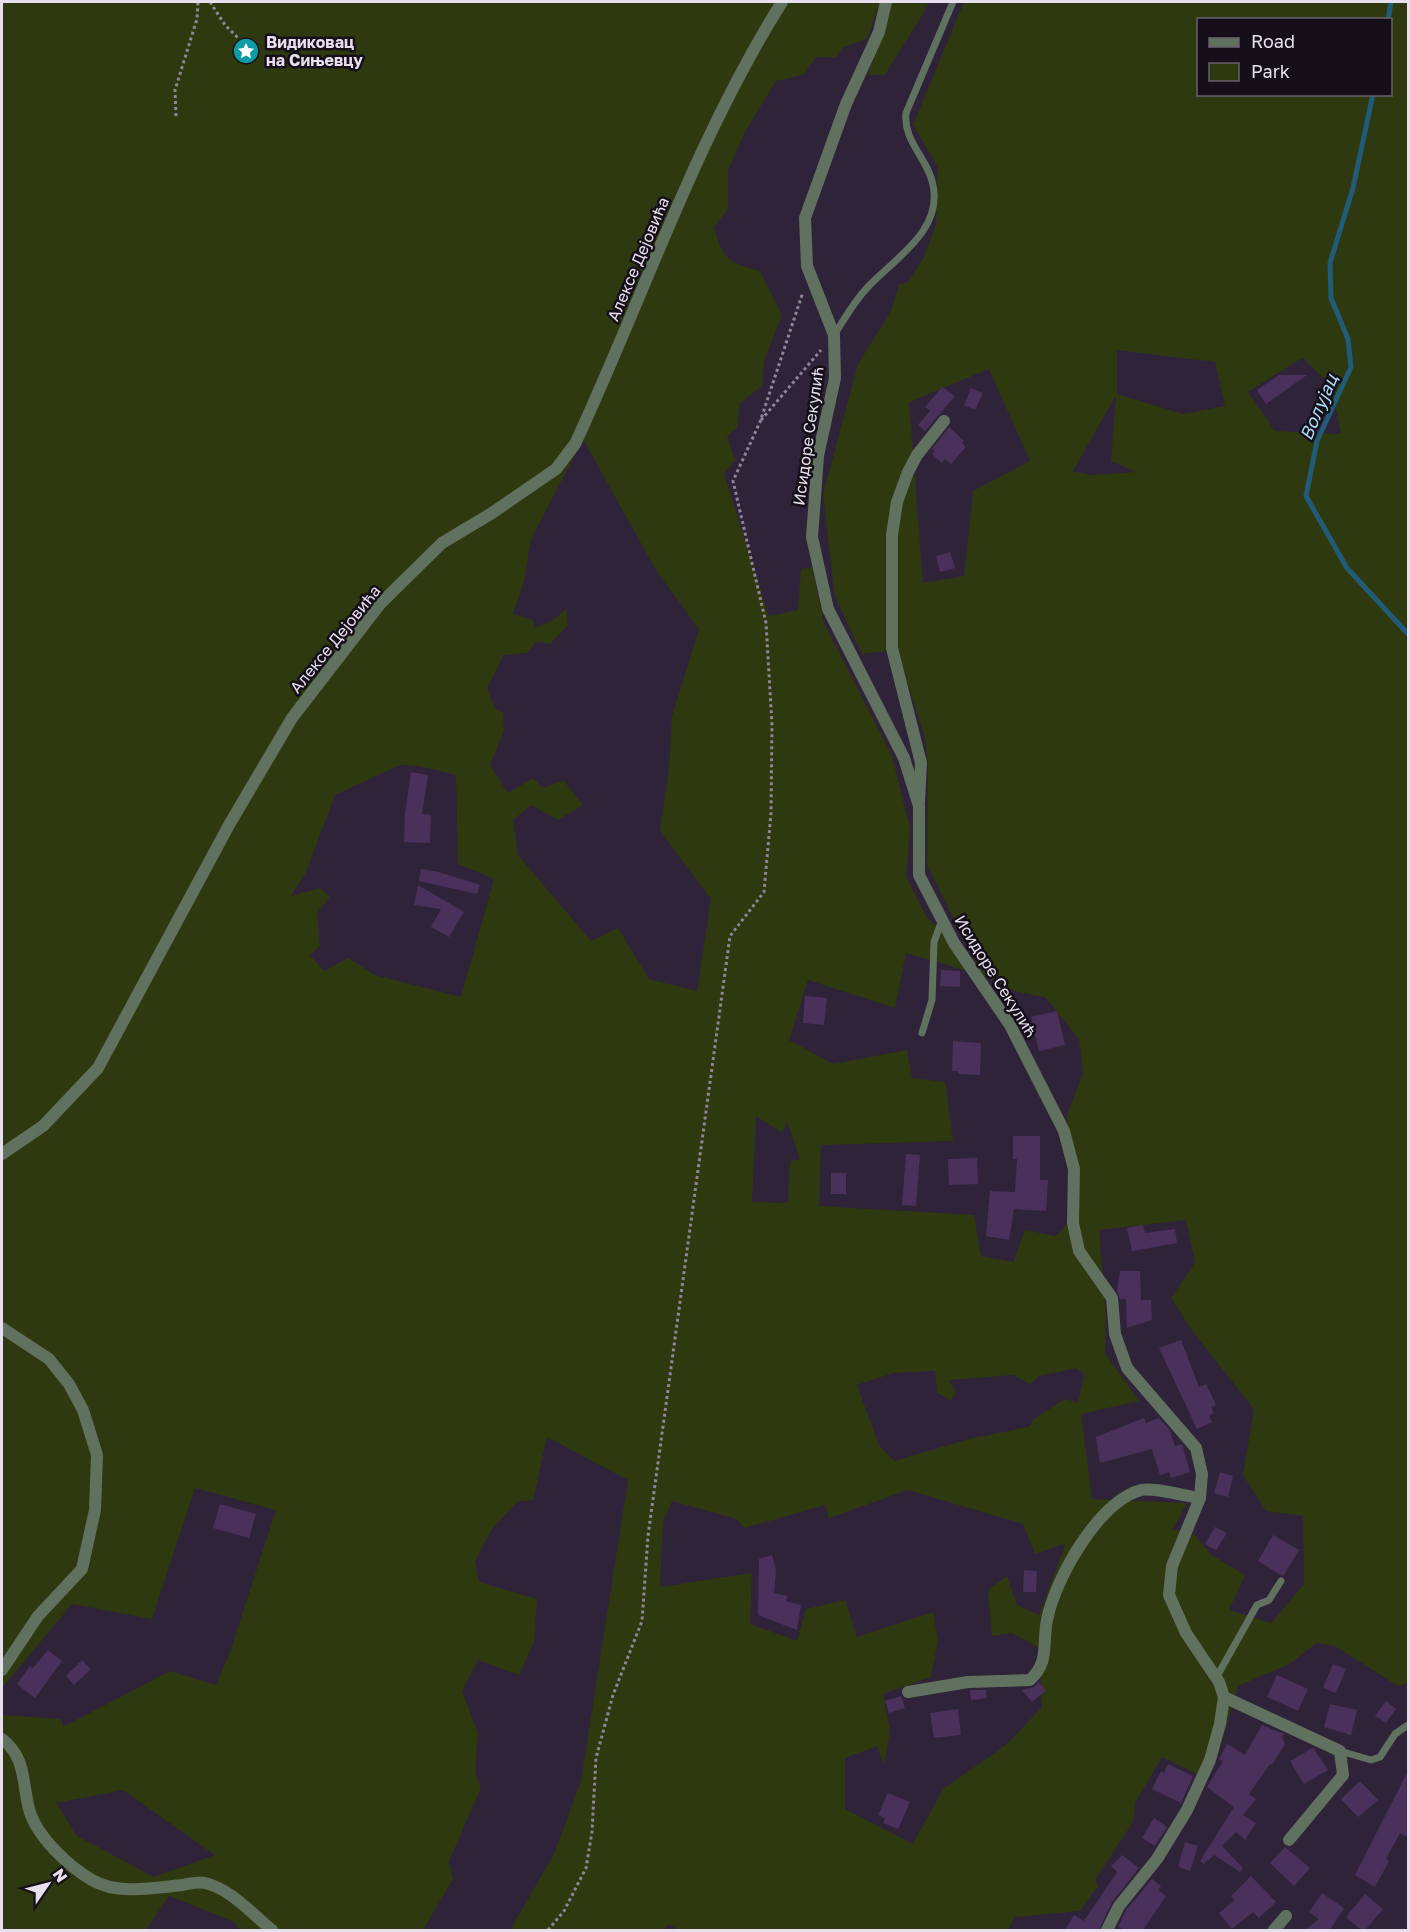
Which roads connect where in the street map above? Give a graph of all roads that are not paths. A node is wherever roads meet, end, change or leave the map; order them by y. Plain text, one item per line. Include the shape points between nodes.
1 (782, 2) edge
2 (886, 2) edge
3 (953, 2) edge
4 (834, 335) junction
5 (944, 421) dead end
6 (919, 806) junction
7 (942, 920) junction
8 (922, 1034) dead end
9 (2, 1154) edge
10 (2, 1328) edge
11 (1200, 1498) junction
12 (1281, 1581) dead end
13 (2, 1670) edge
14 (1216, 1678) junction
15 (908, 1692) dead end
16 (1224, 1697) junction
17 (1408, 1725) edge
18 (2, 1739) edge
19 (1340, 1751) junction
20 (1288, 1840) dead end
21 (1286, 1916) dead end
22 (272, 1930) edge
23 (1107, 1930) edge
24 (1274, 1930) edge

1 - 9 street, Алексе Дејовића via 754,45 712,127 575,444 556,469 442,543 380,604 292,718 223,836 98,1068 43,1126
2 - 4 street via 879,32 846,104 805,218 807,266
3 - 4 lane via 906,113 908,135 934,187 925,228 907,251 866,289
4 - 6 street, Исидоре Секулић via 835,378 818,456 812,537 828,609 904,758
5 - 6 street, Исидоре Секулић via 908,472 897,502 892,535 892,648 921,763
6 - 7 street, Исидоре Секулић via 919,875
7 - 8 lane via 934,942 932,1000
7 - 11 street, Исидоре Секулић via 1010,1024 1064,1131 1074,1169 1073,1223 1079,1251 1112,1298 1115,1334 1127,1368 1196,1448 1202,1474
10 - 13 street via 49,1359 69,1384 83,1410 97,1455 95,1510 82,1569 38,1616
11 - 14 street, Исидоре Секулић via 1172,1566 1169,1594 1186,1634
11 - 15 street via 1141,1490 1107,1510 1064,1569 1047,1620 1041,1669 1030,1680 968,1682
12 - 14 lane via 1269,1600 1257,1605
14 - 16 street, Исидоре Секулић
16 - 19 street
16 - 23 street via 1220,1724 1199,1787 1157,1859 1119,1906
17 - 19 lane via 1395,1734 1380,1757 1371,1760
18 - 22 street via 14,1748 23,1769 29,1810 39,1829 68,1863 94,1882 130,1890 203,1882 224,1890
19 - 20 street via 1343,1774
21 - 24 street

